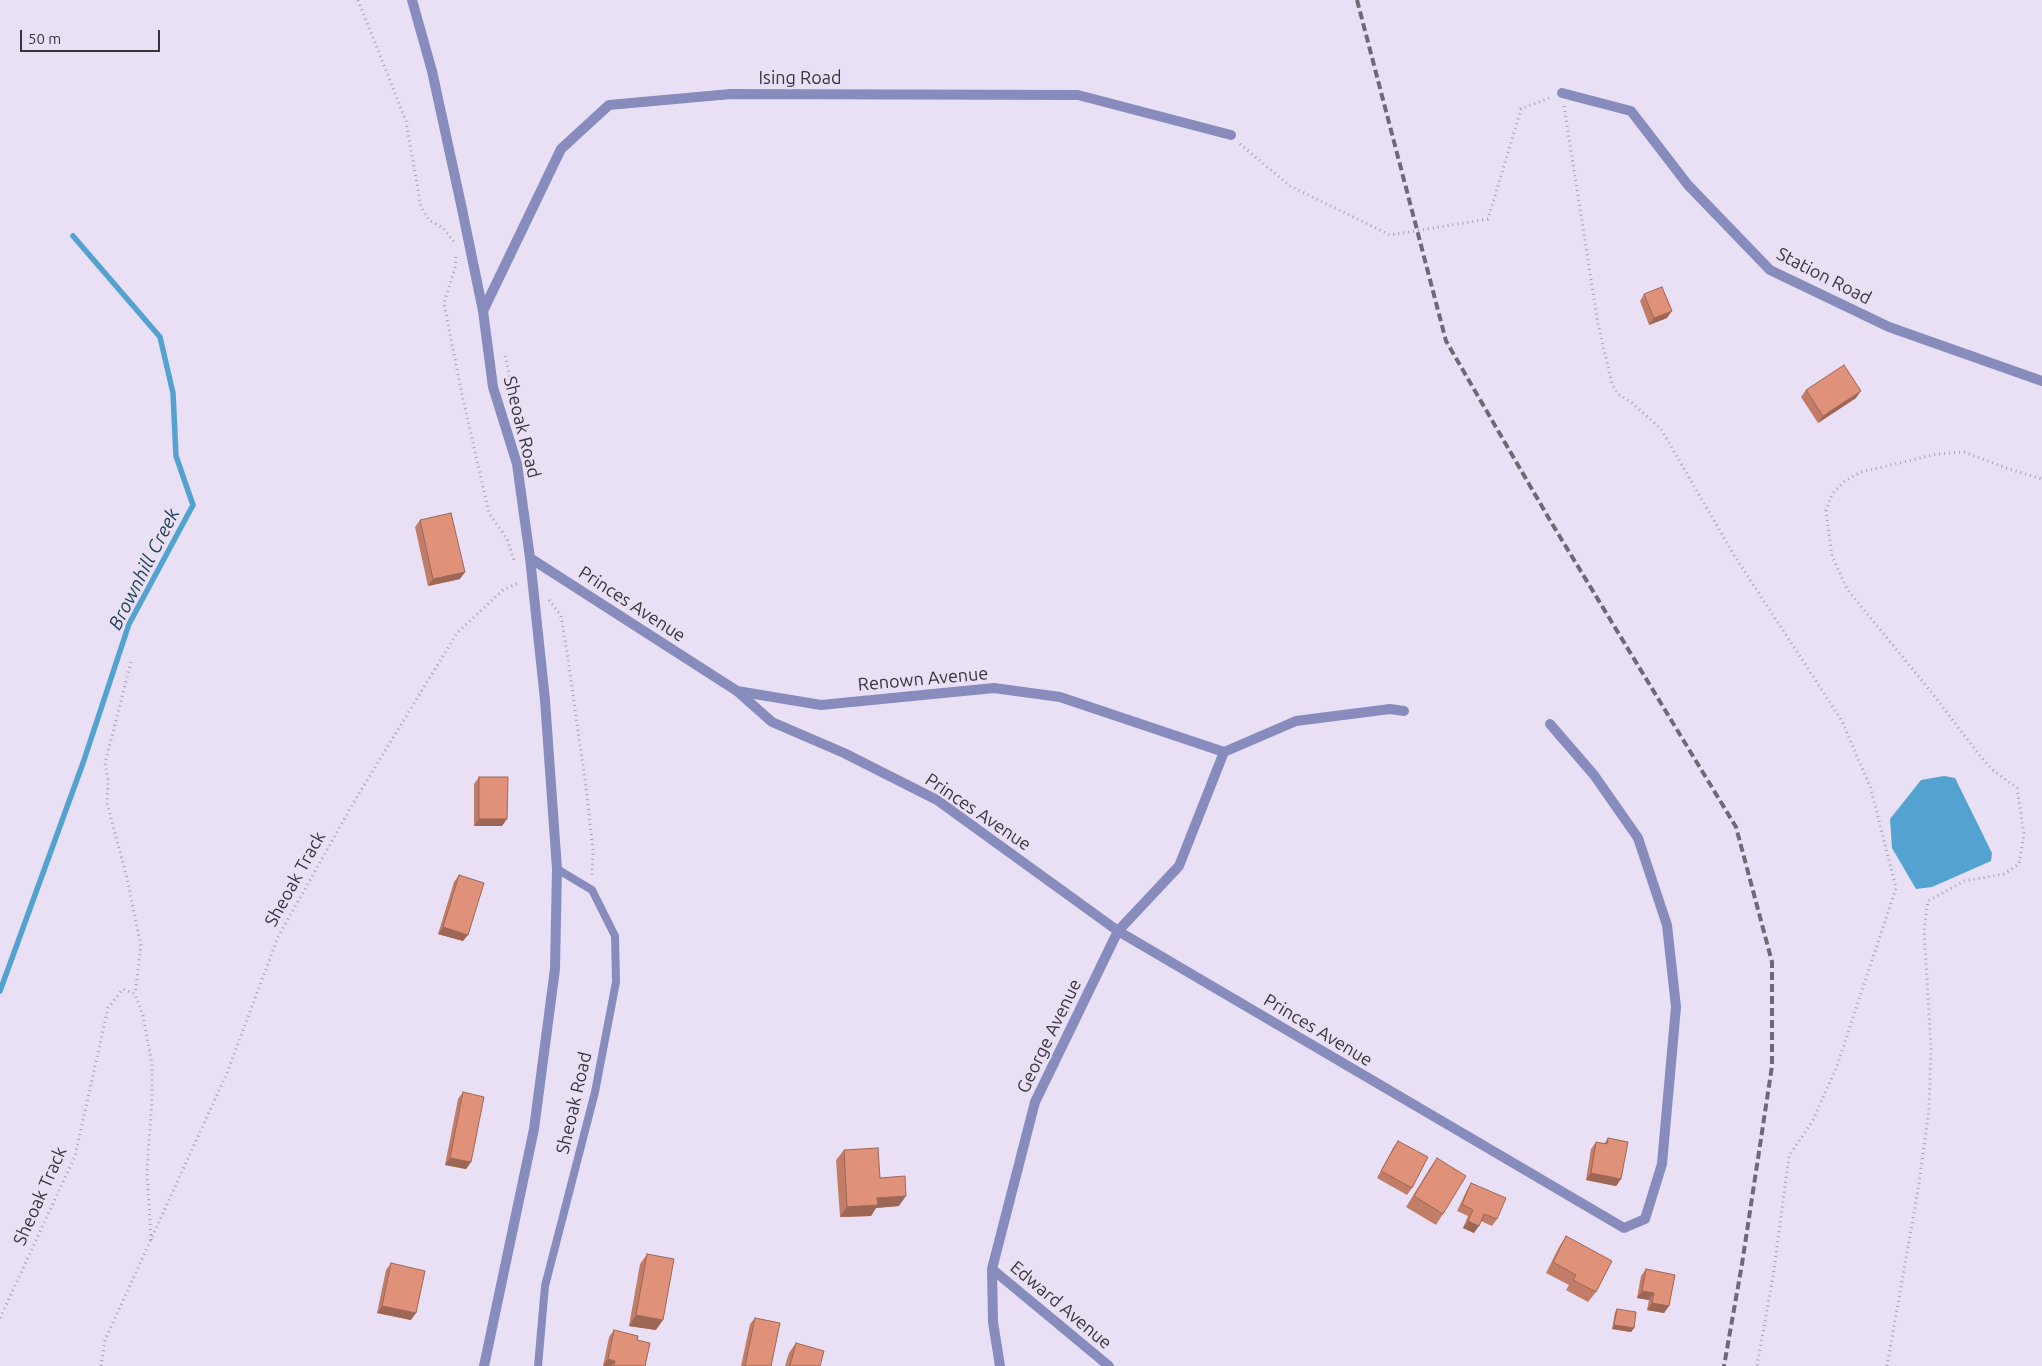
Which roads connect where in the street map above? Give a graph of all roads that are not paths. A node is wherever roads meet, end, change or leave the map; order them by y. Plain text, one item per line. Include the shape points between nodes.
1 (412, 0) edge
2 (1562, 93) road end
3 (1231, 135) road end
4 (483, 311) junction
5 (2042, 381) edge
6 (530, 558) junction
7 (737, 691) junction
8 (1404, 711) dead end
9 (1550, 724) dead end
10 (1224, 752) junction
11 (557, 870) junction
12 (1118, 931) junction
13 (992, 1268) junction
14 (484, 1366) edge
15 (538, 1366) edge
16 (1000, 1366) edge
17 (1109, 1366) edge

1 - 4 street, Sheoak Road via 432,71
2 - 5 street, Station Road via 1631,111 1688,185 1770,270 1889,327
3 - 4 street, Ising Road via 1078,95 731,94 609,105 561,148
4 - 6 street, Sheoak Road via 493,387 517,464
6 - 7 street, Princes Avenue
6 - 11 street, Sheoak Road
7 - 10 street, Renown Avenue via 821,705 994,688 1060,697
7 - 12 street, Princes Avenue via 772,722 844,753 937,800
8 - 10 street via 1390,709 1296,721
9 - 12 street, Princes Avenue via 1594,775 1638,838 1667,925 1676,1007 1662,1164 1644,1219 1624,1228
10 - 12 street, George Avenue via 1179,866
11 - 14 street, Sheoak Road via 555,969 534,1129
11 - 15 lane, Sheoak Road via 592,890 614,936 616,982 595,1092 545,1286
12 - 13 street, George Avenue via 1035,1102
13 - 16 street, George Avenue via 993,1322
13 - 17 street, Edward Avenue

